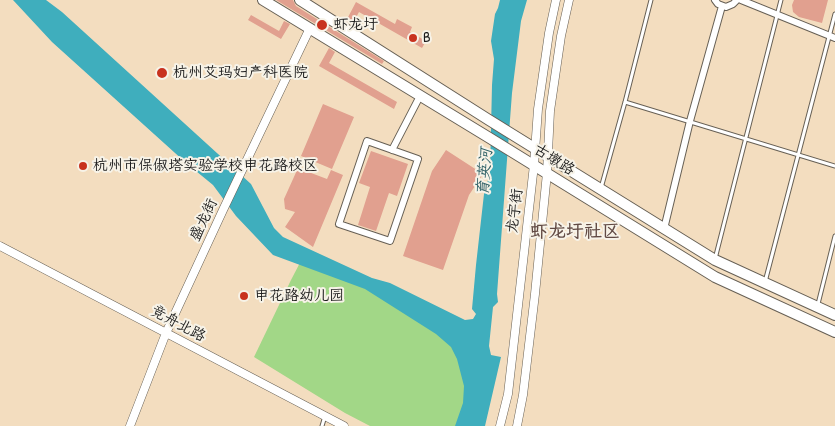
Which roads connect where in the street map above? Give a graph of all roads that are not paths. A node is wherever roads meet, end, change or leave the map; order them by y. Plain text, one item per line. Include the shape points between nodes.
1 (263, 0) edge
2 (300, 0) edge
3 (556, 0) edge
4 (569, 0) edge
5 (651, 0) edge
6 (715, 0) edge
7 (737, 0) edge
8 (741, 0) edge
9 (781, 0) edge
10 (315, 4) edge
11 (722, 6) junction
12 (835, 14) edge
13 (777, 16) junction
14 (310, 28) junction
15 (832, 37) edge
16 (420, 96) junction
17 (625, 102) junction
18 (690, 121) junction
19 (745, 138) junction
20 (535, 148) junction
21 (392, 150) junction
22 (798, 154) junction
23 (547, 156) junction
24 (534, 165) junction
25 (835, 166) edge
26 (546, 173) junction
27 (601, 190) junction
28 (664, 229) junction
29 (835, 236) edge
30 (0, 246) edge
31 (715, 260) junction
32 (765, 282) junction
33 (817, 307) junction
34 (835, 315) edge
35 (835, 332) edge
36 (166, 334) junction
37 (325, 416) junction
38 (130, 426) edge
39 (322, 426) edge
40 (344, 426) edge
41 (500, 426) edge
42 (517, 426) edge

1 - 14 main road, 古墩路
2 - 10 main road, 古墩路
3 - 20 street, 龙宇街 via 547,43
4 - 23 street, 龙宇街 via 550,111
5 - 17 lane
6 - 11 street
7 - 11 street via 730,6
8 - 13 street
9 - 13 lane
10 - 20 main road, 古墩路
11 - 18 street
12 - 15 lane
13 - 15 street
13 - 19 lane
14 - 16 main road, 古墩路
14 - 36 street, 盛龙街
15 - 22 lane
16 - 21 street
16 - 24 main road, 古墩路
17 - 18 lane
17 - 27 lane
18 - 19 lane
18 - 28 street
19 - 22 lane
19 - 31 lane
20 - 23 main road, 古墩路
20 - 24 street, 龙宇街
21 - 21 street via 367,141 338,224 390,241 418,159
22 - 25 lane
22 - 32 lane
23 - 26 street, 龙宇街
23 - 27 main road, 古墩路
24 - 26 main road, 古墩路
24 - 41 street, 龙宇街 via 508,394
26 - 35 main road, 古墩路 via 715,277
26 - 42 street, 龙宇街 via 535,294
27 - 28 main road, 古墩路
28 - 31 main road, 古墩路
29 - 33 lane
30 - 36 street, 竞舟北路
31 - 32 main road, 古墩路
32 - 33 main road, 古墩路
33 - 34 main road, 古墩路
36 - 37 street, 竞舟北路
36 - 38 street, 盛龙街
37 - 39 lane
37 - 40 street, 竞舟北路

